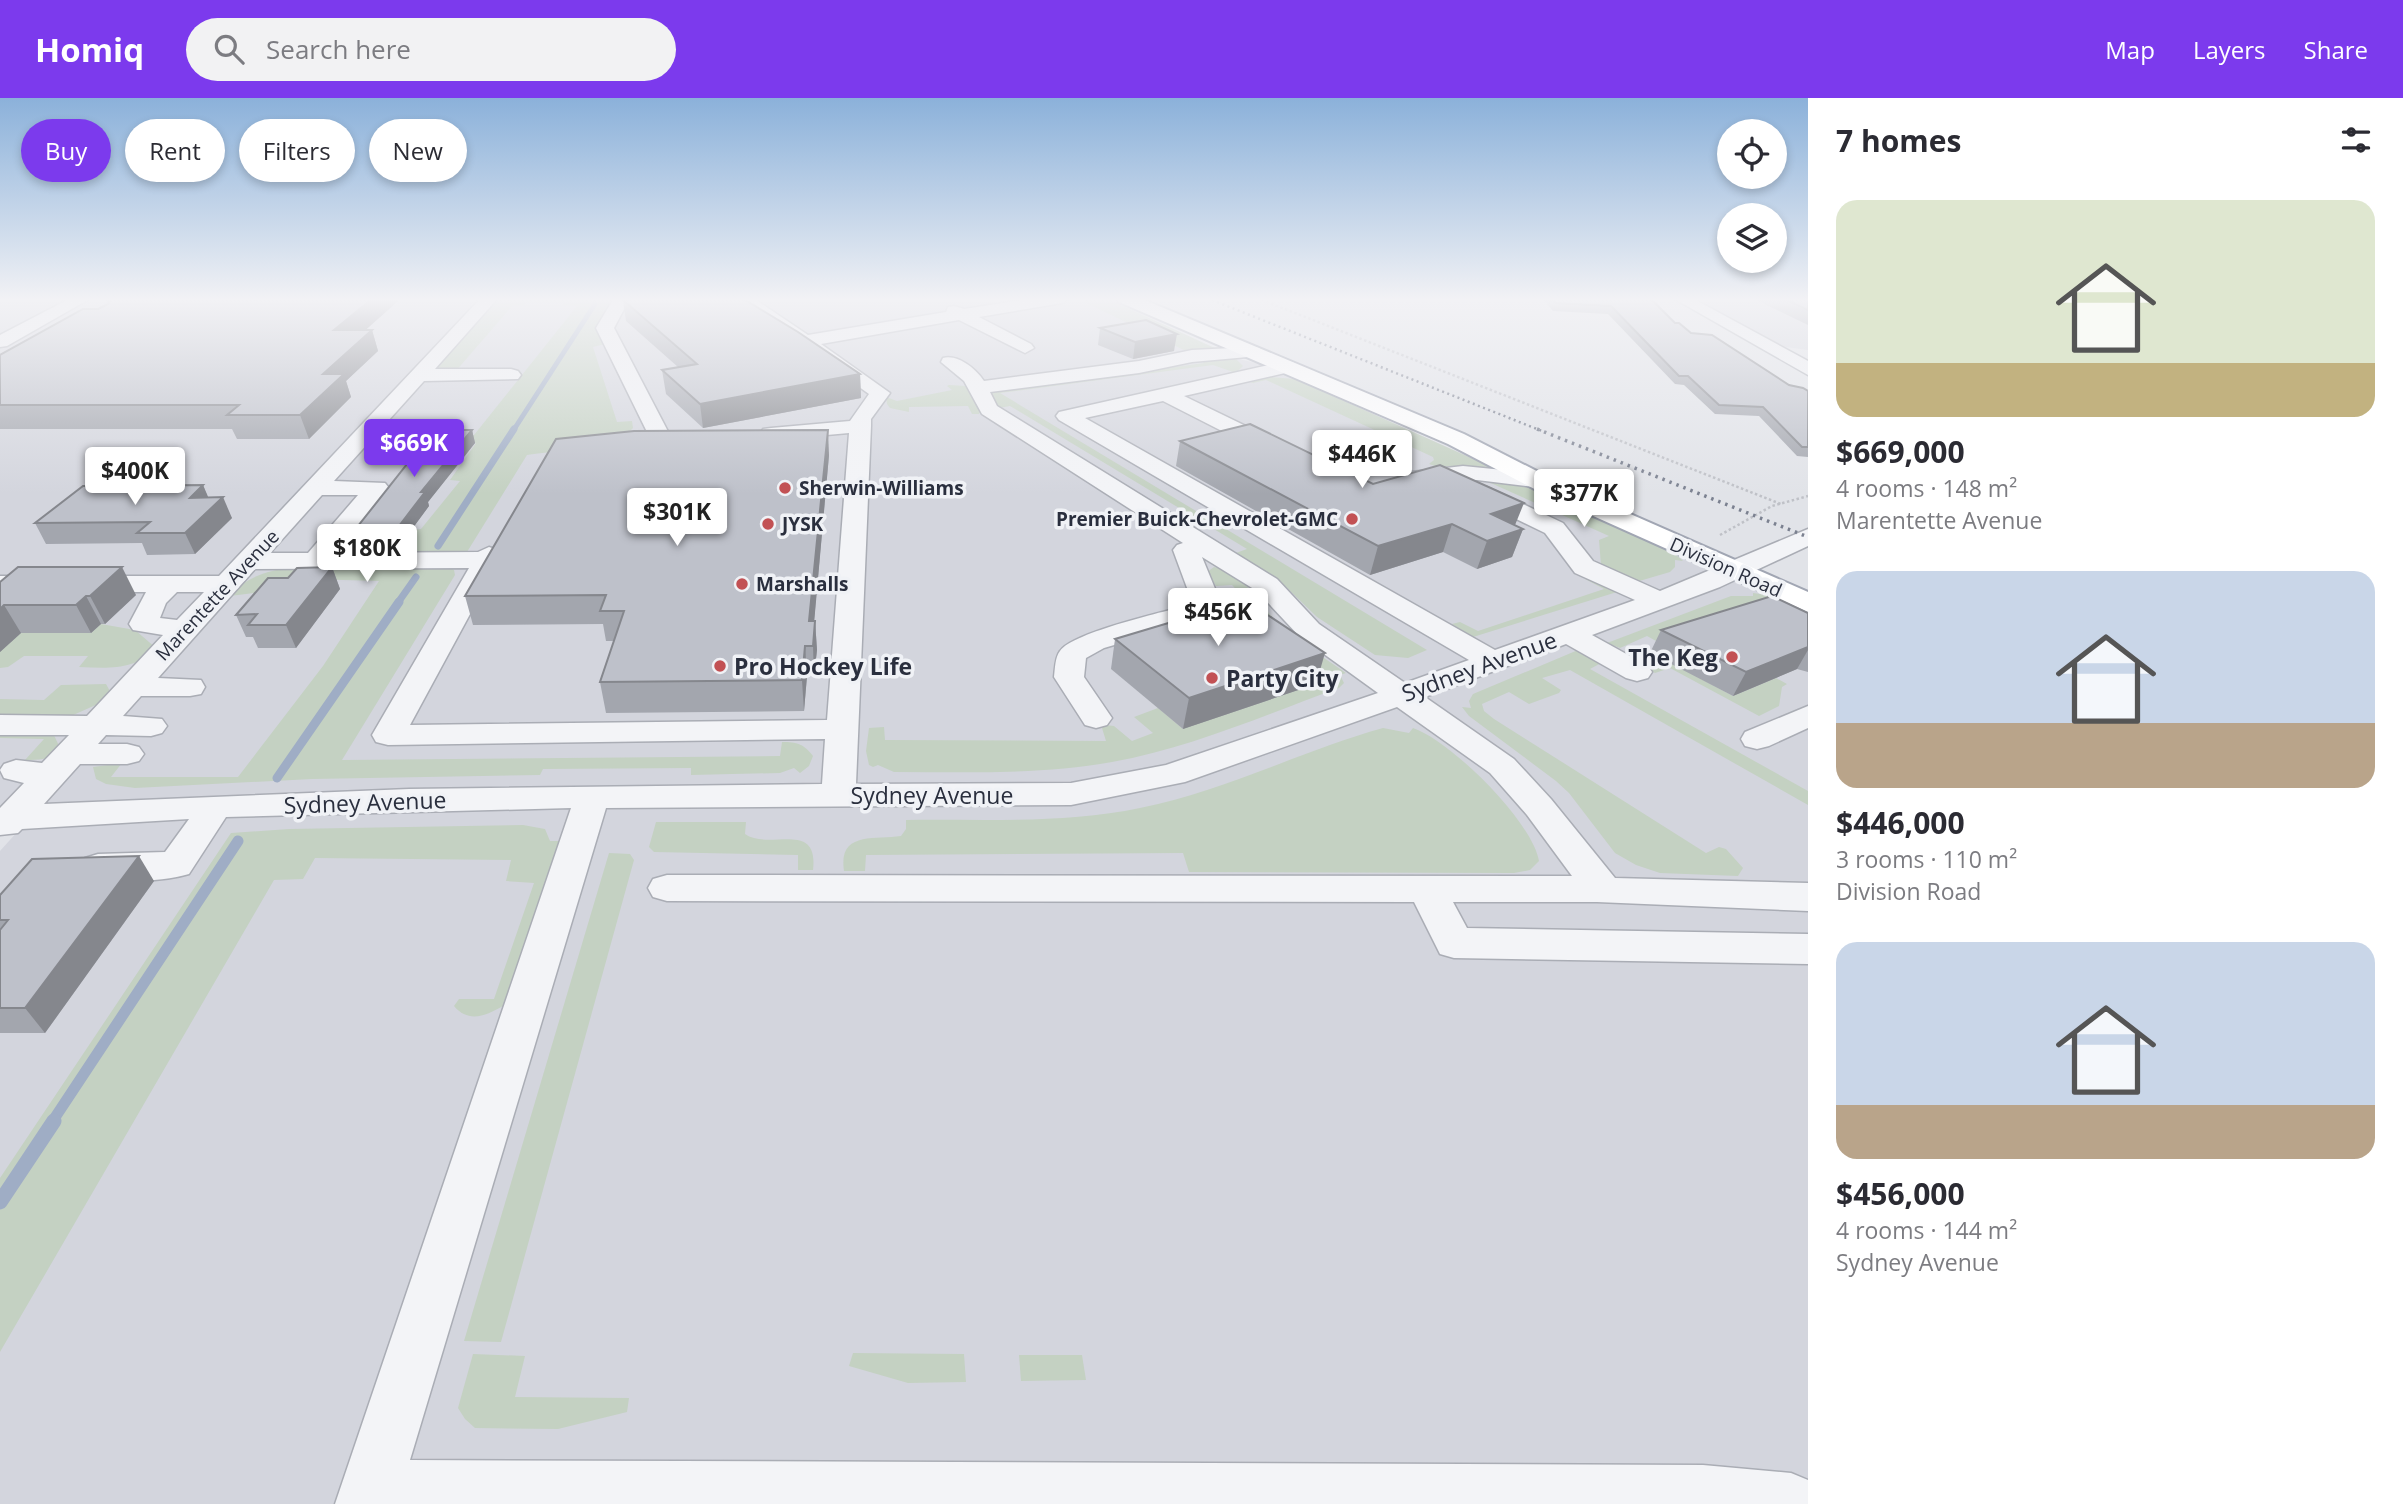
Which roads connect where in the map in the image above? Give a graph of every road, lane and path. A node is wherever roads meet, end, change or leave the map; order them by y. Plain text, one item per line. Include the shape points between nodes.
1 (429, 364) edge
2 (627, 364) edge
3 (838, 364) edge
4 (952, 364) edge
5 (1155, 364) edge
6 (1279, 364) edge
7 (1424, 364) edge
8 (1287, 367) junction
9 (419, 375) junction
10 (511, 375) dead end
11 (978, 388) junction
12 (1165, 394) junction
13 (860, 426) junction
14 (755, 435) edge
15 (1456, 439) junction
16 (598, 450) edge
17 (1296, 460) edge
18 (364, 475) dead end
19 (1534, 480) junction
20 (321, 481) junction
21 (1808, 496) edge
22 (1781, 504) junction
23 (1722, 535) dead end
24 (1808, 537) edge
25 (1211, 549) junction
26 (315, 561) junction
27 (247, 562) junction
28 (204, 565) dead end
29 (1748, 565) junction
30 (1808, 580) edge
31 (0, 584) edge
32 (170, 584) junction
33 (227, 596) junction
34 (1658, 600) junction
35 (1808, 603) edge
36 (1568, 633) junction
37 (189, 641) junction
38 (1493, 661) junction
39 (1637, 672) dead end
40 (128, 680) junction
41 (190, 687) dead end
42 (1401, 695) junction
43 (1808, 716) edge
44 (1096, 718) dead end
45 (0, 725) edge
46 (97, 725) junction
47 (151, 726) dead end
48 (842, 729) junction
49 (1757, 738) dead end
50 (127, 754) dead end
51 (61, 765) junction
52 (16, 771) dead end
53 (838, 796) junction
54 (592, 798) junction
55 (215, 807) junction
56 (6, 824) edge
57 (65, 867) edge
58 (667, 888) dead end
59 (1427, 889) junction
60 (1604, 889) junction
61 (1800, 905) edge
62 (1808, 949) edge
63 (368, 1497) edge
64 (441, 1498) edge
65 (992, 1499) edge
66 (1350, 1499) edge
67 (1791, 1504) edge

1 - 9 street, Marentette Avenue
2 - 16 street via 676,442
3 - 13 street via 880,393
4 - 11 street
5 - 11 street
6 - 8 main road, Division Road
7 - 22 path
8 - 12 street
8 - 15 main road, Division Road
9 - 10 street
9 - 20 street, Marentette Avenue
11 - 25 street via 989,410
12 - 17 street
12 - 38 street via 1066,416
13 - 14 street
13 - 48 street
15 - 19 main road, Division Road
15 - 29 main road, Division Road via 1562,475
18 - 20 street
19 - 29 main road, Division Road
19 - 34 street via 1482,471 1410,478 1454,480 1554,528 1584,567
20 - 26 street via 377,488
20 - 27 street, Marentette Avenue
21 - 22 path
22 - 23 path
24 - 29 street, Sydney Avenue
25 - 42 street via 1267,585 1309,630
25 - 44 street via 1186,550 1209,608 1094,642 1072,654 1069,677
26 - 27 street
26 - 48 street via 492,549 388,736
27 - 28 street
27 - 33 street, Marentette Avenue
29 - 30 main road, Division Road
29 - 34 street, Sydney Avenue
29 - 35 main road, Division Road
31 - 32 street
32 - 33 street
32 - 37 street via 154,600 143,624
33 - 37 street, Marentette Avenue
34 - 36 street, Sydney Avenue
36 - 38 street, Sydney Avenue
36 - 39 street
37 - 40 street, Marentette Avenue
38 - 42 street, Sydney Avenue
40 - 41 street
40 - 46 street, Marentette Avenue
42 - 53 street, Sydney Avenue via 1172,774 1071,794
42 - 60 street via 1502,766
43 - 49 street
45 - 46 street
46 - 47 street
46 - 51 street, Marentette Avenue
48 - 53 street
50 - 51 street
51 - 52 street
51 - 56 street, Marentette Avenue
53 - 54 street, Sydney Avenue
54 - 55 street, Sydney Avenue
54 - 63 street
55 - 56 street, Sydney Avenue
55 - 57 street via 176,865
58 - 59 street
59 - 60 street
59 - 62 street via 1454,943
60 - 61 street
63 - 64 street
64 - 65 street
65 - 66 street
66 - 67 street via 1703,1495

